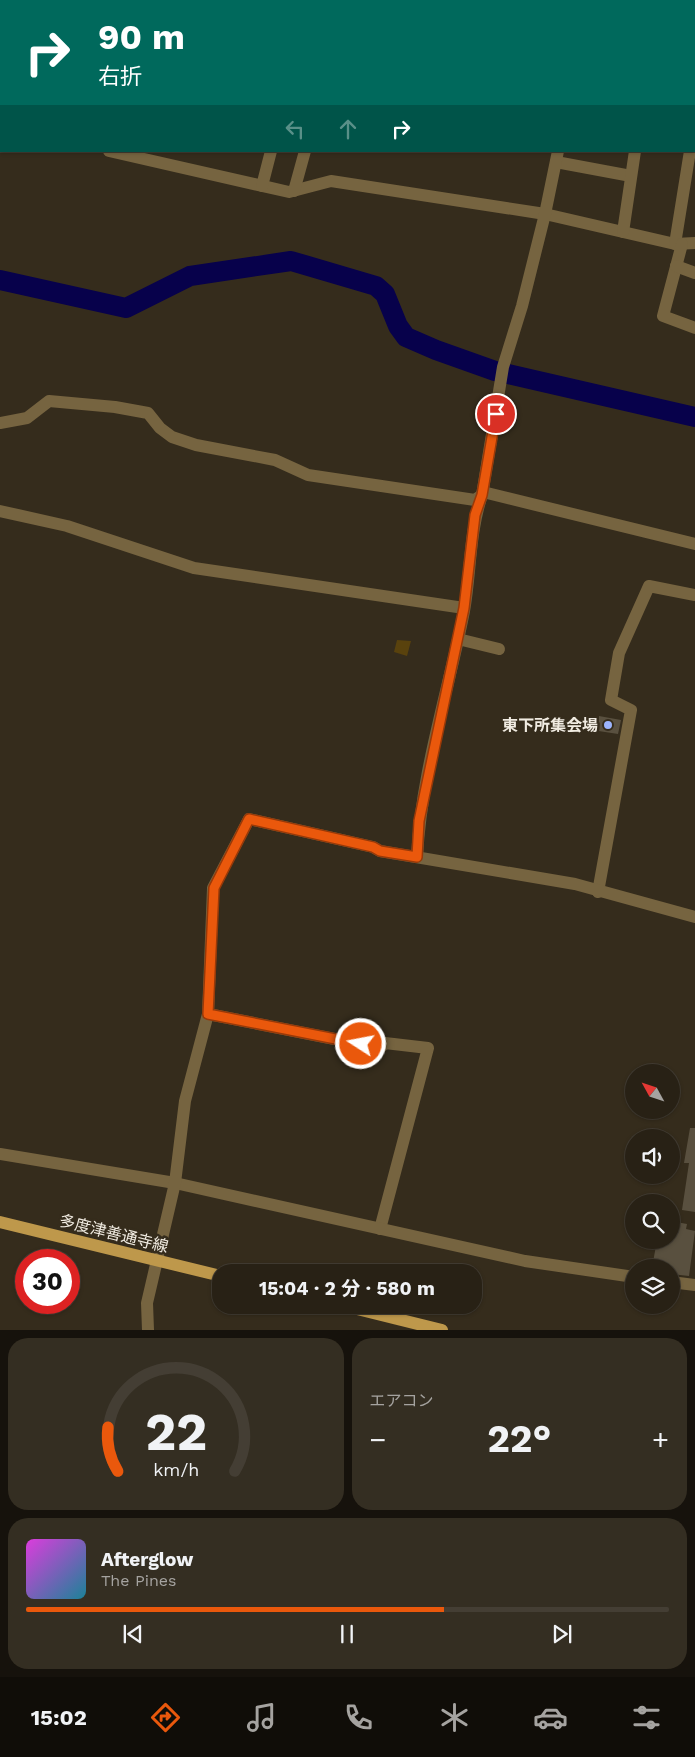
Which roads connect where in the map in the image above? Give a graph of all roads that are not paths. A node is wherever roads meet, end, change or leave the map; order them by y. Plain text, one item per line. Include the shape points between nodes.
1 (113, 152) edge
2 (271, 152) edge
3 (305, 152) edge
4 (635, 152) edge
5 (690, 152) edge
6 (557, 157) edge
7 (631, 176) junction
8 (262, 186) junction
9 (294, 191) junction
10 (545, 214) junction
11 (623, 232) junction
12 (684, 243) edge
13 (676, 266) junction
14 (695, 273) edge
15 (695, 328) edge
16 (0, 423) edge
17 (484, 494) junction
18 (0, 511) edge
19 (695, 544) edge
20 (695, 595) edge
21 (464, 608) junction
22 (458, 638) junction
23 (499, 649) dead end
24 (417, 857) junction
25 (598, 892) junction
26 (695, 917) edge
27 (208, 1014) junction
28 (0, 1154) edge
29 (175, 1183) junction
30 (0, 1222) edge
31 (380, 1229) junction
32 (156, 1260) junction
33 (212, 1274) edge
34 (625, 1276) edge
35 (680, 1284) edge
36 (695, 1286) edge
37 (377, 1314) edge
38 (148, 1330) edge
39 (442, 1330) edge

1 - 8 street
2 - 8 street
3 - 9 street
4 - 7 street
5 - 12 street
6 - 7 street
6 - 10 street
7 - 11 street
8 - 9 street
9 - 10 street via 331,181
10 - 11 street
10 - 17 street via 503,372
11 - 12 street
12 - 13 street
13 - 14 street
13 - 15 street via 663,316
16 - 17 street via 26,418 49,401 115,407 148,413 172,437 196,445 274,460 308,475 475,500
17 - 19 street
17 - 21 street via 475,515
18 - 21 street via 67,526 194,568
20 - 25 street via 649,586 619,653 610,700 631,710
21 - 22 street
22 - 23 street
22 - 24 street via 419,821
24 - 25 street via 566,882
24 - 27 street via 249,819 214,888
25 - 26 street
27 - 29 street via 185,1101
27 - 31 street via 380,1048 385,1043 428,1048
28 - 29 street
29 - 31 street
29 - 32 street
30 - 32 main road, 多度津善通寺線
31 - 34 street via 525,1261
32 - 33 main road, 多度津善通寺線
32 - 38 street via 147,1303
35 - 36 street
37 - 39 main road

